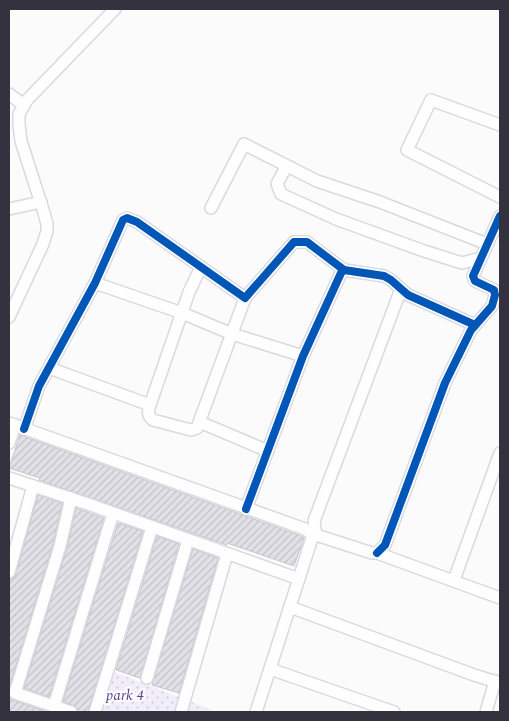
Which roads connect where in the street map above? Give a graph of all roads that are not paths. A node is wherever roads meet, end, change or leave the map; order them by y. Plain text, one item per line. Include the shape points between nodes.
1 (115, 9) edge
2 (9, 94) edge
3 (22, 106) junction
4 (9, 116) edge
5 (500, 125) edge
6 (286, 167) junction
7 (500, 197) edge
8 (40, 202) junction
9 (211, 208) dead end
10 (9, 209) edge
11 (500, 216) edge
12 (487, 244) junction
13 (480, 258) junction
14 (201, 267) junction
15 (344, 270) junction
16 (95, 283) junction
17 (401, 289) junction
18 (245, 298) junction
19 (497, 301) edge
20 (182, 313) junction
21 (9, 317) edge
22 (475, 325) junction
23 (232, 334) junction
24 (303, 356) junction
25 (49, 368) junction
26 (150, 405) junction
27 (200, 424) junction
28 (16, 426) edge
29 (9, 443) edge
30 (268, 451) junction
31 (500, 453) edge
32 (9, 478) edge
33 (33, 486) junction
34 (71, 498) junction
35 (246, 509) junction
36 (113, 512) junction
37 (152, 527) junction
38 (315, 535) junction
39 (188, 540) junction
40 (377, 553) junction
41 (227, 554) junction
42 (9, 572) edge
43 (299, 579) junction
44 (454, 580) junction
45 (500, 598) edge
46 (290, 607) junction
47 (270, 669) junction
48 (147, 678) dead end
49 (498, 682) edge
50 (12, 692) edge
51 (54, 706) junction
52 (71, 712) edge
53 (95, 712) edge
54 (182, 712) edge
55 (256, 712) edge
56 (394, 712) edge
57 (486, 712) edge

1 - 3 street
2 - 3 street
3 - 4 street
3 - 8 street via 19,114 22,141
5 - 7 street via 431,100 407,150
6 - 9 street via 244,144
6 - 12 street
6 - 13 street via 277,184 281,194 304,205 462,263
8 - 10 street
8 - 21 street via 47,224 43,244
11 - 12 street
12 - 13 street
13 - 19 street via 473,276 475,281 494,290
14 - 16 street via 128,218 123,220
14 - 18 street
14 - 20 street
15 - 17 street via 384,276
15 - 18 street via 307,242 294,242
15 - 24 street
16 - 20 street
16 - 25 street
17 - 22 street
17 - 38 street via 314,521
18 - 23 street
19 - 22 street
20 - 23 street
20 - 26 street
22 - 40 street via 445,383 385,545
23 - 24 street
23 - 27 street
24 - 30 street
25 - 26 street
25 - 28 street
26 - 27 street via 148,413 153,420 191,430
27 - 30 street
28 - 29 street
28 - 35 street
30 - 35 street
31 - 44 street
32 - 33 street
33 - 34 street
33 - 42 street
34 - 36 street
34 - 50 street via 60,546
35 - 38 street
36 - 37 street
36 - 51 street
37 - 39 street
37 - 53 street
38 - 40 street
38 - 43 street
39 - 41 street
39 - 48 street
40 - 44 street
41 - 43 street
41 - 54 street
43 - 46 street
44 - 45 street
46 - 47 street
46 - 49 street
47 - 55 street
47 - 56 street
49 - 57 street
50 - 51 street
51 - 52 street

